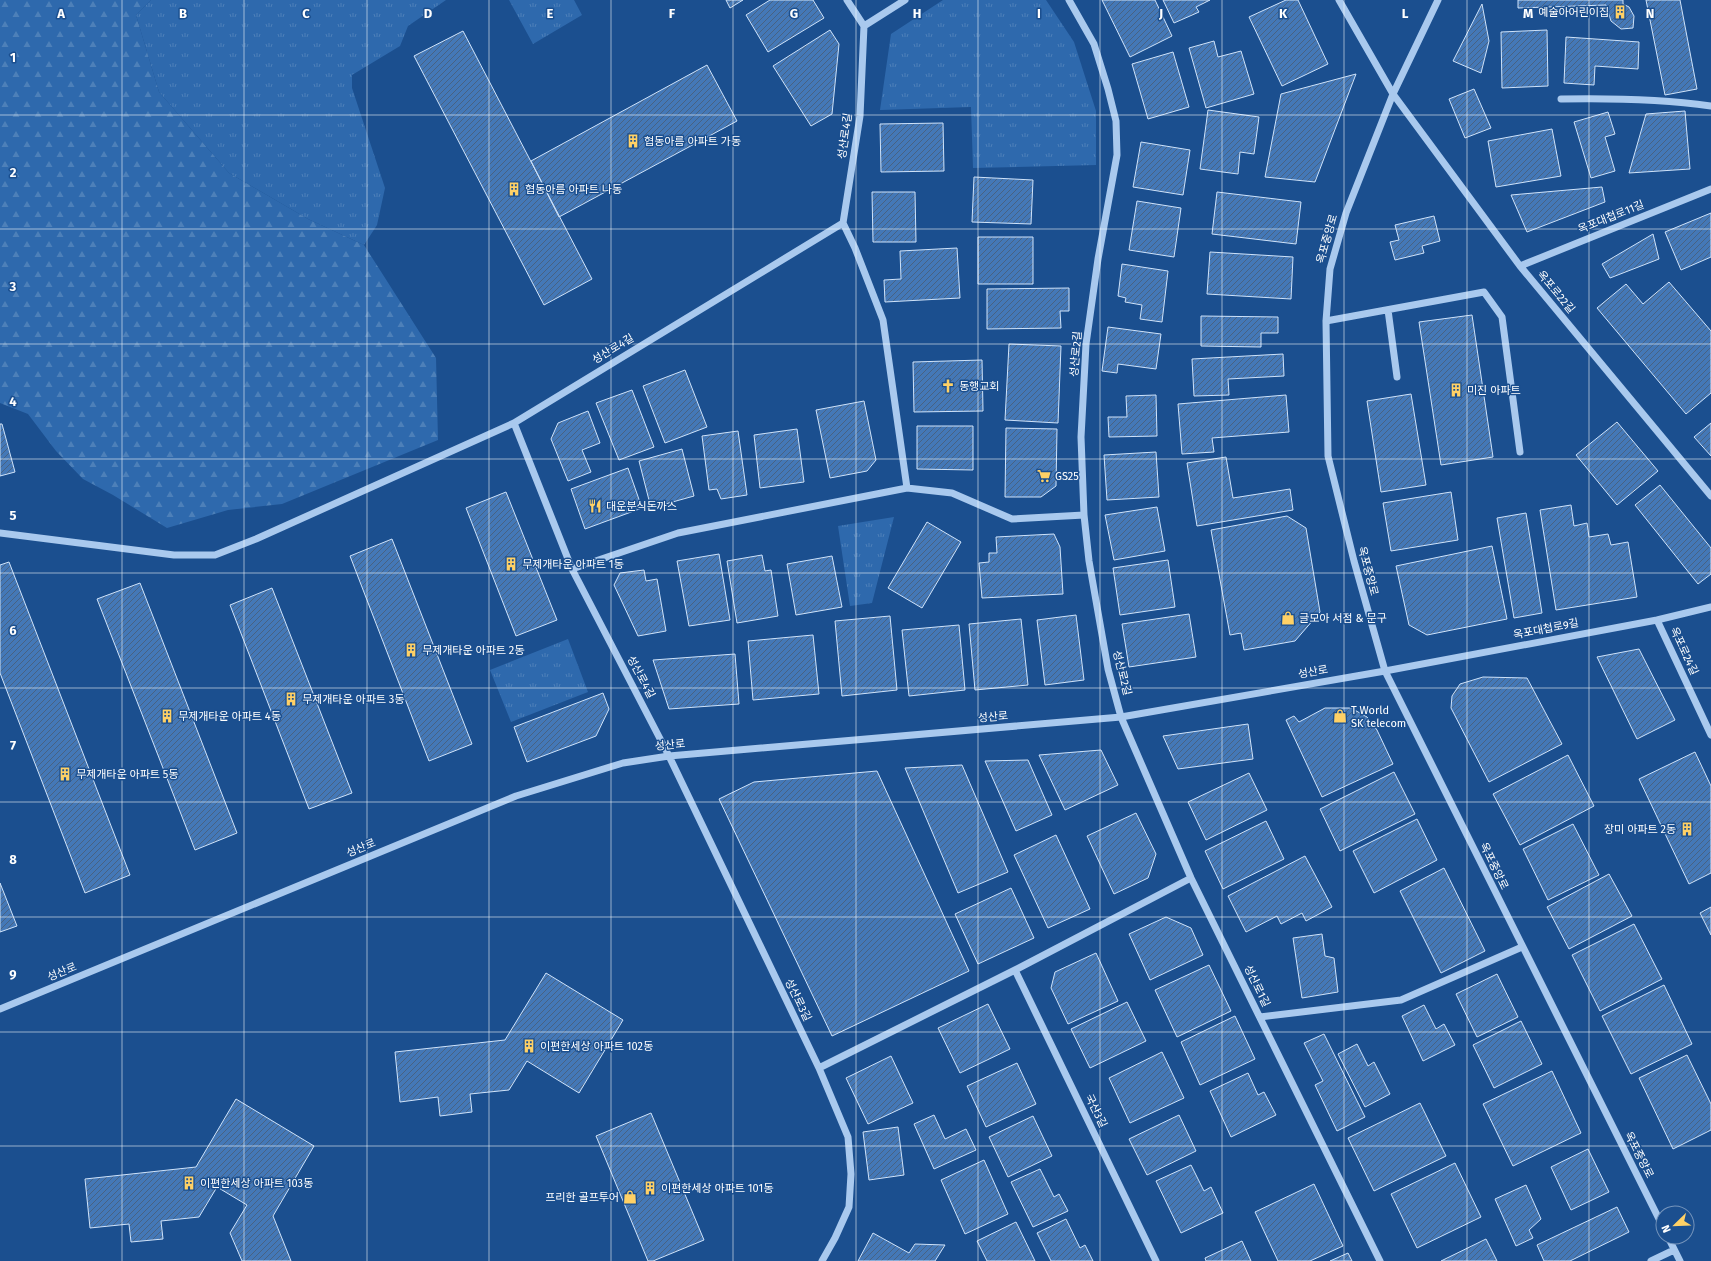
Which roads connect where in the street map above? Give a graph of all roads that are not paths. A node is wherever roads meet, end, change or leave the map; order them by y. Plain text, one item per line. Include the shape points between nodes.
1 (847, 0) edge
2 (905, 0) edge
3 (1069, 0) edge
4 (1339, 0) edge
5 (1438, 0) edge
6 (864, 26) junction
7 (1393, 94) junction
8 (1561, 99) dead end
9 (1711, 106) edge
10 (1711, 189) edge
11 (842, 223) junction
12 (1520, 266) junction
13 (1388, 310) junction
14 (1326, 321) junction
15 (1398, 377) dead end
16 (514, 423) junction
17 (1520, 452) dead end
18 (908, 488) junction
19 (1711, 496) edge
20 (1084, 515) junction
21 (0, 533) edge
22 (572, 569) junction
23 (1711, 607) edge
24 (1657, 620) junction
25 (1385, 671) junction
26 (1121, 717) junction
27 (1711, 735) edge
28 (669, 756) junction
29 (1191, 878) junction
30 (1522, 947) junction
31 (1015, 970) junction
32 (0, 1009) edge
33 (1260, 1017) junction
34 (819, 1068) junction
35 (1655, 1211) edge
36 (1672, 1245) edge
37 (1674, 1250) junction
38 (822, 1261) edge
39 (1155, 1261) edge
40 (1380, 1261) edge
41 (1650, 1261) edge
42 (1680, 1261) edge

1 - 6 street
2 - 6 street
3 - 20 street, 성산로2길 via 1094,44 1108,89 1116,128 1117,155 1086,344 1081,437
4 - 7 street
5 - 7 street, 옥포중앙로
6 - 11 street, 성산로4길 via 860,116
7 - 12 street, 옥포로22길
7 - 14 street, 옥포중앙로 via 1346,213 1330,269
8 - 9 street via 1603,98
10 - 12 street, 옥포대첩로11길
11 - 16 street, 성산로4길
11 - 18 street via 855,248 883,320
12 - 19 street, 옥포로22길
13 - 14 street
13 - 15 street
13 - 17 street via 1484,292 1502,317
14 - 25 street, 옥포중앙로 via 1328,456
16 - 21 street via 256,539 215,554 174,555
16 - 22 street, 성산로4길
18 - 20 street via 952,493 1012,519
18 - 22 street via 678,533
20 - 26 street, 성산로2길 via 1089,561 1108,669
22 - 28 street, 성산로4길
23 - 24 street, 옥포대첩로9길
24 - 25 street, 옥포대첩로9길
24 - 27 street, 옥포로24길
25 - 26 street, 성산로
25 - 30 street, 옥포중앙로
26 - 28 street, 성산로
26 - 29 street, 성산로1길
28 - 32 street, 성산로 via 623,763 516,796
28 - 34 street, 성산로3길
29 - 31 street
29 - 33 street, 성산로1길
30 - 33 street via 1401,1000
30 - 35 street, 옥포중앙로
31 - 34 street
31 - 39 street, 국산3길
33 - 40 street, 성산로1길
34 - 38 street, 성산로3길 via 848,1137 851,1174 849,1207
36 - 37 street
37 - 41 street
37 - 42 street

